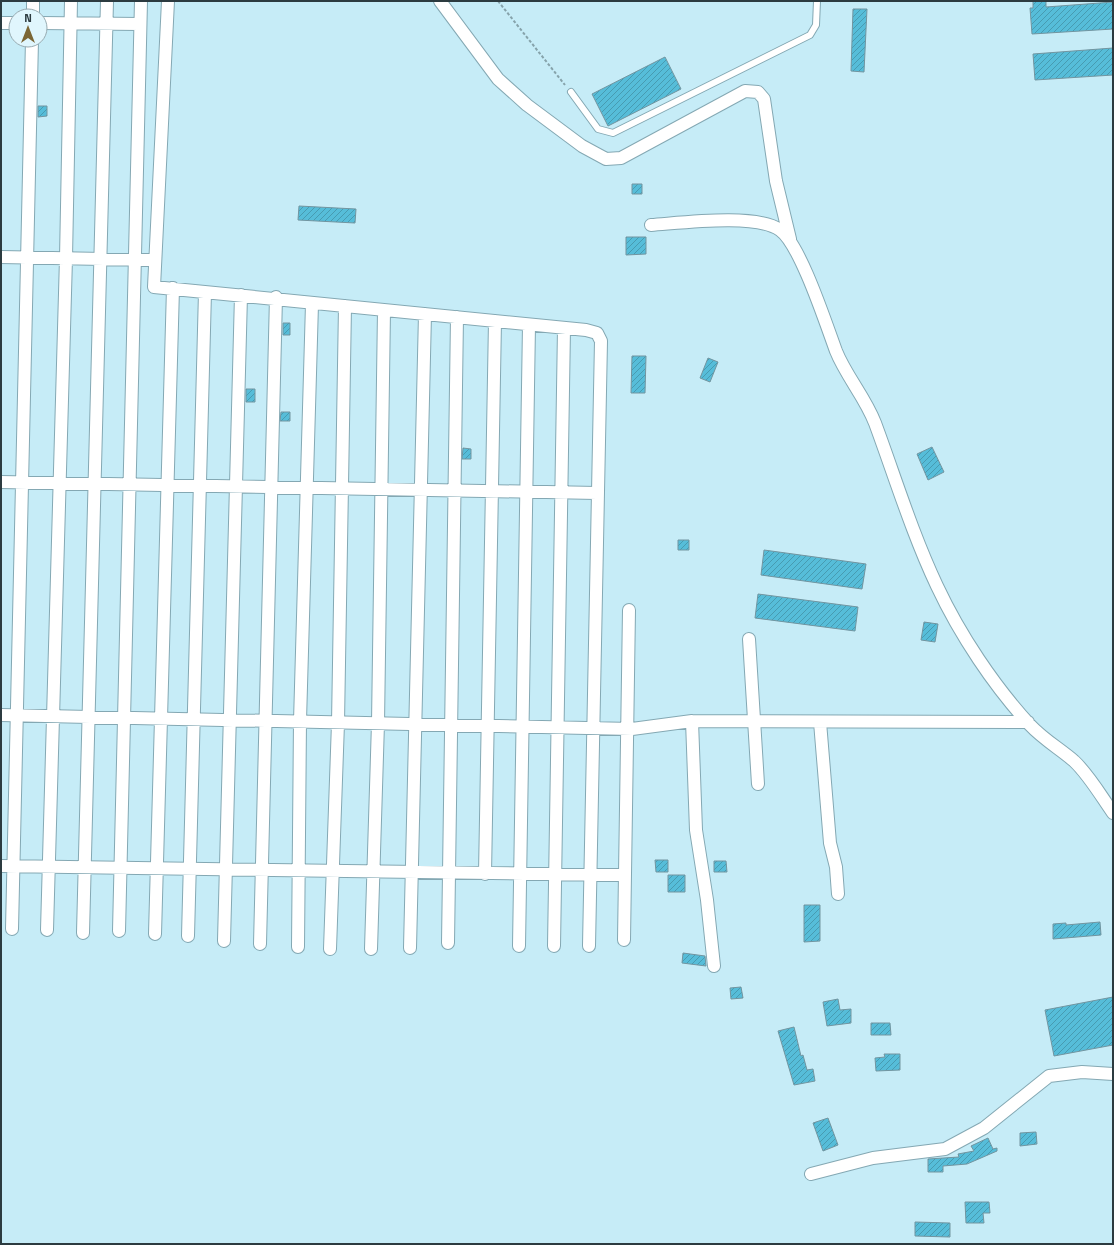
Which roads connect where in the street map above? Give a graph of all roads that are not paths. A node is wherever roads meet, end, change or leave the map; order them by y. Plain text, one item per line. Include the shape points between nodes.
1 (71, 1) edge
2 (107, 1) edge
3 (141, 1) edge
4 (168, 1) edge
5 (440, 1) edge
6 (817, 1) edge
7 (48, 23) edge
8 (71, 24) junction
9 (106, 24) junction
10 (140, 24) junction
11 (32, 48) edge
12 (571, 92) road end
13 (651, 225) dead end
14 (790, 239) junction
15 (1, 257) edge
16 (27, 257) junction
17 (66, 258) junction
18 (100, 259) junction
19 (135, 260) junction
20 (155, 260) junction
21 (173, 288) junction
22 (205, 292) junction
23 (241, 295) junction
24 (276, 298) junction
25 (312, 304) junction
26 (345, 306) junction
27 (384, 310) junction
28 (425, 314) junction
29 (457, 317) junction
30 (495, 321) junction
31 (529, 324) junction
32 (564, 328) junction
33 (1, 482) edge
34 (22, 483) junction
35 (60, 483) junction
36 (95, 484) junction
37 (130, 485) junction
38 (168, 485) junction
39 (198, 486) junction
40 (236, 486) junction
41 (270, 487) junction
42 (306, 488) junction
43 (341, 488) junction
44 (382, 489) junction
45 (421, 490) junction
46 (455, 490) junction
47 (492, 491) junction
48 (527, 492) junction
49 (561, 493) junction
50 (597, 493) junction
51 (629, 610) dead end
52 (749, 639) dead end
53 (1, 715) edge
54 (17, 715) junction
55 (53, 716) junction
56 (89, 717) junction
57 (124, 718) junction
58 (161, 718) junction
59 (193, 719) junction
60 (230, 720) junction
61 (266, 721) junction
62 (692, 721) junction
63 (300, 722) junction
64 (754, 722) junction
65 (820, 722) junction
66 (1028, 722) junction
67 (338, 723) junction
68 (378, 723) junction
69 (415, 724) junction
70 (451, 725) junction
71 (488, 726) junction
72 (523, 726) junction
73 (558, 727) junction
74 (593, 728) junction
75 (627, 728) junction
76 (758, 784) dead end
77 (1113, 813) edge
78 (7, 866) edge
79 (49, 866) junction
80 (85, 867) junction
81 (121, 868) junction
82 (157, 868) junction
83 (189, 869) junction
84 (226, 869) junction
85 (262, 870) junction
86 (299, 870) junction
87 (333, 871) junction
88 (373, 872) junction
89 (412, 872) junction
90 (449, 873) junction
91 (485, 874) junction
92 (520, 874) junction
93 (555, 875) junction
94 (590, 875) junction
95 (625, 875) junction
96 (838, 894) dead end
97 (12, 929) dead end
98 (47, 930) dead end
99 (119, 931) dead end
100 (83, 933) dead end
101 (155, 934) dead end
102 (188, 936) dead end
103 (224, 940) dead end
104 (624, 940) dead end
105 (448, 943) dead end
106 (260, 944) dead end
107 (519, 946) dead end
108 (554, 946) dead end
109 (588, 946) dead end
110 (298, 947) dead end
111 (410, 948) dead end
112 (330, 949) dead end
113 (371, 949) dead end
114 (714, 966) dead end
115 (1113, 1074) edge
116 (811, 1174) dead end

1 - 8 street
2 - 9 street
3 - 10 street
4 - 20 street
5 - 14 street via 498,79 526,105 582,146 606,159 621,158 745,91 758,92 764,99 776,181
6 - 12 lane via 816,25 810,35 613,133 598,129
7 - 8 street
8 - 9 street
8 - 17 street
9 - 10 street
9 - 18 street
10 - 19 street
11 - 16 street
13 - 14 street via 723,220 763,223 779,229
14 - 66 street via 838,354 874,420 904,507 936,586 958,628
15 - 16 street
16 - 17 street
16 - 34 street
17 - 18 street
17 - 35 street
18 - 19 street
18 - 36 street
19 - 20 street
19 - 37 street
20 - 21 street via 154,287
21 - 22 street
21 - 38 street
22 - 23 street
22 - 39 street
23 - 24 street
23 - 40 street
24 - 25 street
24 - 41 street
25 - 26 street
25 - 42 street
26 - 27 street
26 - 43 street
27 - 28 street
27 - 44 street
28 - 29 street
28 - 45 street
29 - 30 street
29 - 46 street
30 - 31 street
30 - 47 street
31 - 32 street
31 - 48 street
32 - 49 street
32 - 50 street via 597,333 601,341
33 - 34 street
34 - 35 street
34 - 54 street
35 - 36 street
35 - 55 street
36 - 37 street
36 - 56 street
37 - 38 street
37 - 57 street
38 - 39 street
38 - 58 street
39 - 40 street
39 - 59 street
40 - 41 street
40 - 60 street
41 - 42 street
41 - 61 street
42 - 43 street
42 - 63 street
43 - 44 street
43 - 67 street
44 - 45 street
44 - 68 street
45 - 46 street
45 - 69 street
46 - 47 street
46 - 70 street
47 - 48 street
47 - 71 street
48 - 49 street
48 - 72 street
49 - 50 street
49 - 73 street
50 - 74 street
51 - 75 street
52 - 64 street
53 - 54 street
54 - 55 street
54 - 78 street
55 - 56 street
55 - 79 street
56 - 57 street
56 - 80 street
57 - 58 street
57 - 81 street
58 - 59 street
58 - 82 street
59 - 60 street
59 - 83 street
60 - 61 street
60 - 84 street
61 - 63 street
61 - 85 street
62 - 64 street
62 - 75 street
62 - 114 street via 696,830
63 - 67 street
63 - 86 street
64 - 65 street
64 - 76 street
65 - 66 street
65 - 96 street via 830,843 836,867
66 - 77 street via 1076,763
67 - 68 street
67 - 87 street
68 - 69 street
68 - 88 street
69 - 70 street
69 - 89 street
70 - 71 street
70 - 90 street
71 - 72 street
71 - 91 street
72 - 73 street
72 - 92 street
73 - 74 street
73 - 93 street
74 - 75 street
74 - 94 street
75 - 95 street
78 - 79 street
78 - 97 street
79 - 80 street
79 - 98 street
80 - 81 street
80 - 100 street
81 - 82 street
81 - 99 street
82 - 83 street
82 - 101 street
83 - 84 street
83 - 102 street
84 - 85 street
84 - 103 street
85 - 86 street
85 - 106 street
86 - 87 street
86 - 110 street
87 - 88 street
87 - 112 street
88 - 89 street
88 - 113 street
89 - 90 street
89 - 111 street
90 - 91 street
90 - 105 street
91 - 92 street
92 - 93 street
92 - 107 street
93 - 94 street
93 - 108 street
94 - 95 street
94 - 109 street
95 - 104 street
115 - 116 street via 1082,1072 1049,1076 984,1128 945,1149 873,1158

